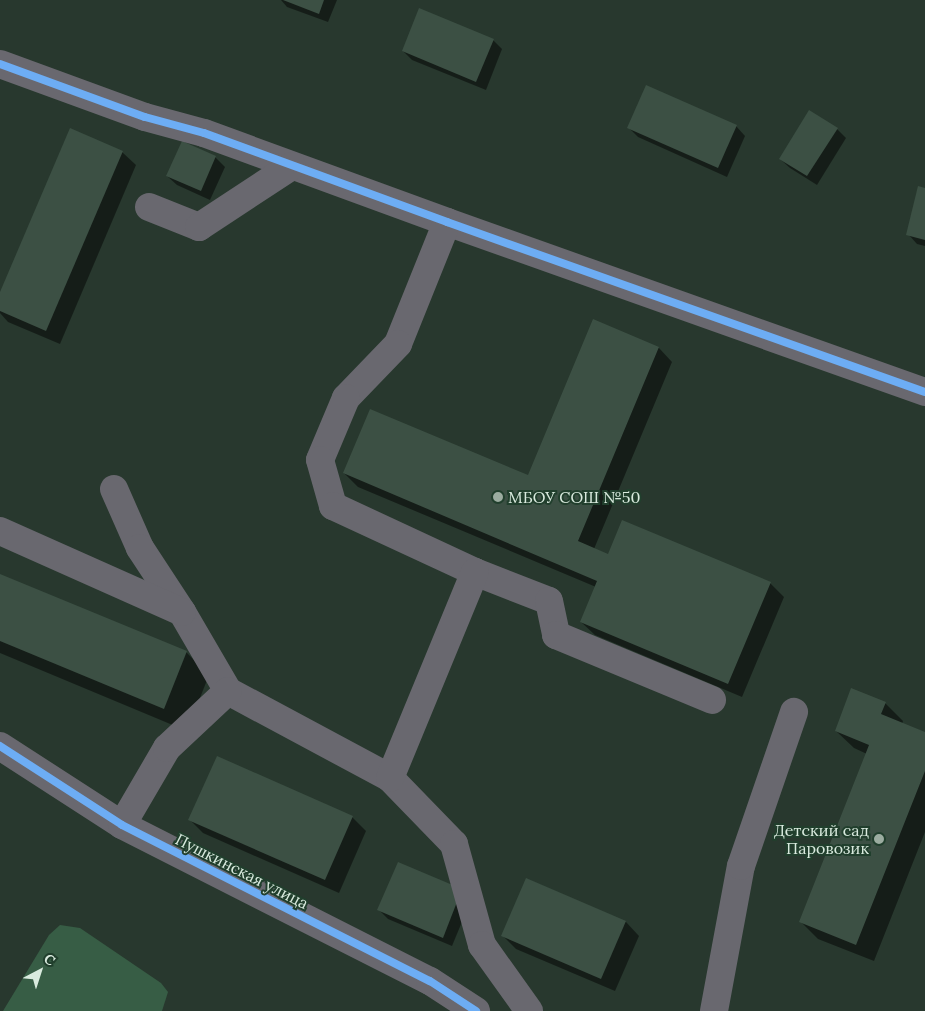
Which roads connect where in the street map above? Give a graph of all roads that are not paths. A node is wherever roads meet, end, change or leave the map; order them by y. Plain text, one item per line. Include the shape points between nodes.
1 (0, 64) edge
2 (292, 166) junction
3 (149, 207) dead end
4 (447, 222) junction
5 (925, 392) edge
6 (114, 489) dead end
7 (0, 531) edge
8 (475, 572) junction
9 (182, 612) junction
10 (228, 691) junction
11 (712, 700) dead end
12 (794, 712) dead end
13 (0, 746) edge
14 (390, 778) junction
15 (122, 825) junction
16 (476, 1011) edge
17 (529, 1011) edge
18 (714, 1011) edge

1 - 2 street
2 - 3 street via 199,227
2 - 4 street
4 - 5 street
4 - 8 street via 398,344 346,398 320,460 333,506
6 - 9 street via 140,548
7 - 9 street
8 - 11 street via 549,601 556,635
8 - 14 street
9 - 10 street
10 - 14 street
10 - 15 street via 167,748
12 - 18 street via 741,866
13 - 15 street, Пушкинская улица
14 - 17 street via 454,844 482,945
15 - 16 street, Пушкинская улица via 430,981

